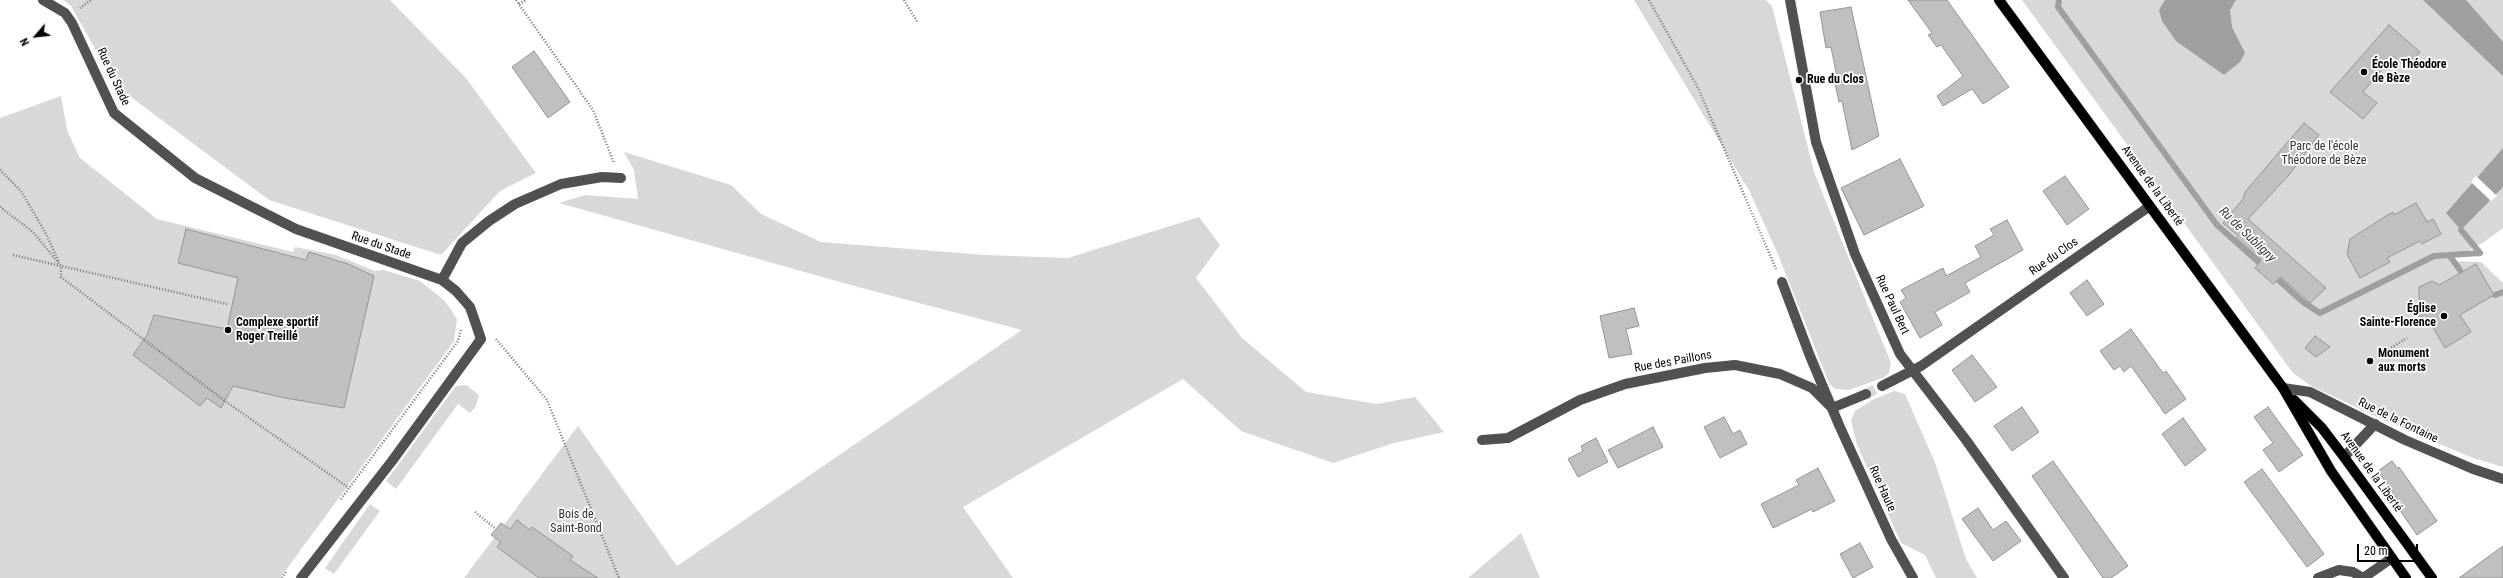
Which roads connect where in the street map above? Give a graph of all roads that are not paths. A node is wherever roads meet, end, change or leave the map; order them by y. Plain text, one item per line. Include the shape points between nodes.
1 (43, 0) edge
2 (1790, 0) edge
3 (1999, 0) edge
4 (621, 178) road end
5 (2150, 206) junction
6 (442, 280) junction
7 (1782, 282) road end
8 (1913, 370) junction
9 (1882, 386) tunnel mouth
10 (2282, 388) junction
11 (1866, 394) tunnel mouth
12 (1832, 408) junction
13 (2375, 424) junction
14 (1482, 440) dead end
15 (2344, 457) junction
16 (2503, 479) edge
17 (2392, 558) junction
18 (302, 578) edge
19 (1913, 578) edge
20 (2064, 578) edge
21 (2318, 578) edge
22 (2363, 578) edge
23 (2406, 578) edge
24 (2432, 578) edge

1 - 6 street, Rue du Stade via 65,13 72,23 114,114 195,178 296,229
2 - 8 street, Rue Paul Bert via 1816,142 1855,254 1900,354
3 - 5 main road, Avenue de la Liberté
4 - 6 street via 602,177 561,184 515,204 489,221 462,244
5 - 8 street, Rue du Clos
5 - 10 main road, Avenue de la Liberté
6 - 18 street, Rue du Stade via 470,307 481,339
7 - 12 street, Rue Haute
8 - 9 street
8 - 20 street, Rue Paul Bert
10 - 13 street, Rue de la Fontaine via 2310,392
10 - 15 main road, Avenue de la Liberté via 2322,428
10 - 17 main road, Avenue de la Liberté via 2331,471
11 - 12 street
12 - 14 street, Rue des Paillons via 1812,388 1780,374 1735,365 1705,368 1625,384 1580,400 1508,438
12 - 19 street, Rue Haute via 1891,539
13 - 15 street
13 - 16 street, Rue de la Fontaine via 2473,470
15 - 24 main road, Avenue de la Liberté
17 - 22 street
17 - 23 main road, Avenue de la Liberté
21 - 22 street via 2339,570 2353,572

